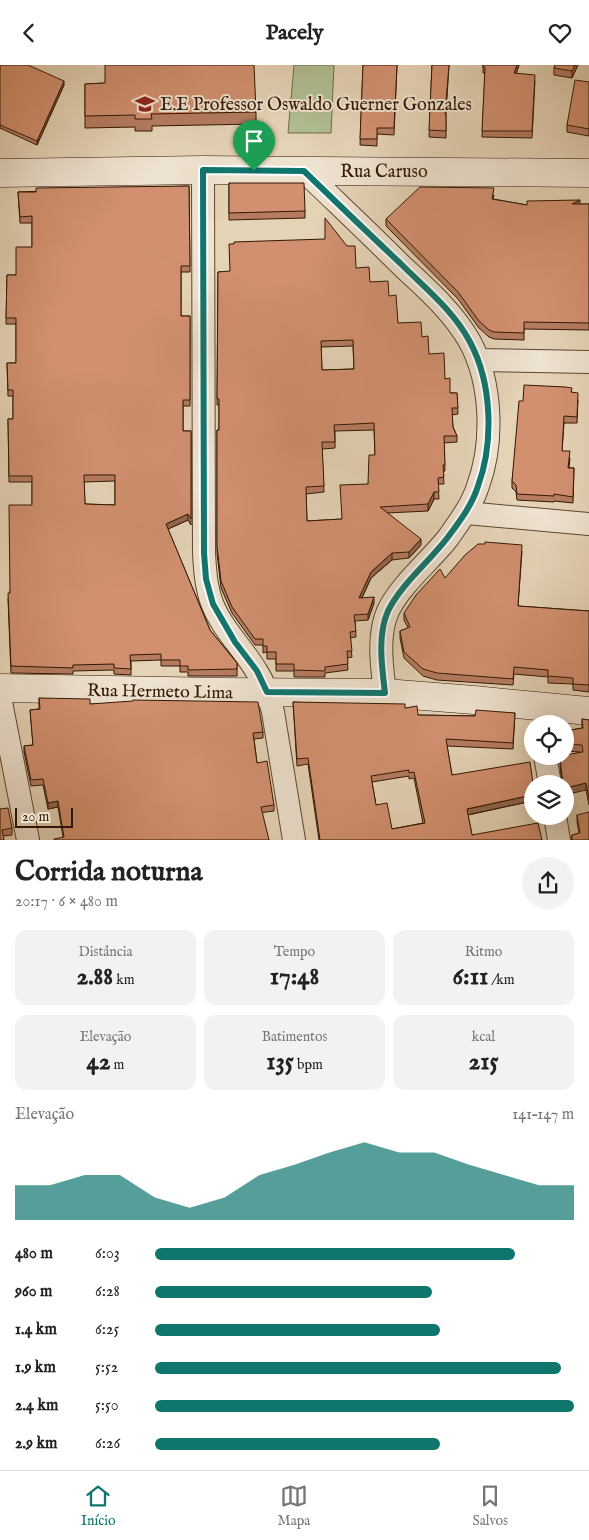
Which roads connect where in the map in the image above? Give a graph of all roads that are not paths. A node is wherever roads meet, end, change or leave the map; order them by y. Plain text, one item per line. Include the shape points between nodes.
1 (203, 170) junction
2 (304, 171) junction
3 (0, 173) edge
4 (589, 173) edge
5 (478, 360) junction
6 (589, 362) edge
7 (466, 513) junction
8 (589, 524) edge
9 (0, 688) edge
10 (267, 692) junction
11 (385, 693) junction
12 (0, 697) edge
13 (589, 711) edge
14 (538, 715) edge
15 (556, 825) edge
16 (28, 840) edge
17 (294, 840) edge
18 (559, 840) edge

1 - 2 street, Rua Caruso
1 - 3 street, Rua Caruso
1 - 10 street via 206,579 216,611 257,671
2 - 4 street, Rua Caruso
2 - 5 street via 449,313 470,341
5 - 6 street
5 - 7 street via 484,379 488,432 479,485
7 - 8 street
7 - 11 street via 388,611 382,634
9 - 10 street, Rua Hermeto Lima
10 - 11 street, Rua Hermeto Lima
10 - 17 street
11 - 14 street, Rua Hermeto Lima via 474,699
12 - 16 street
13 - 14 street, Rua Hermeto Lima
15 - 18 street

